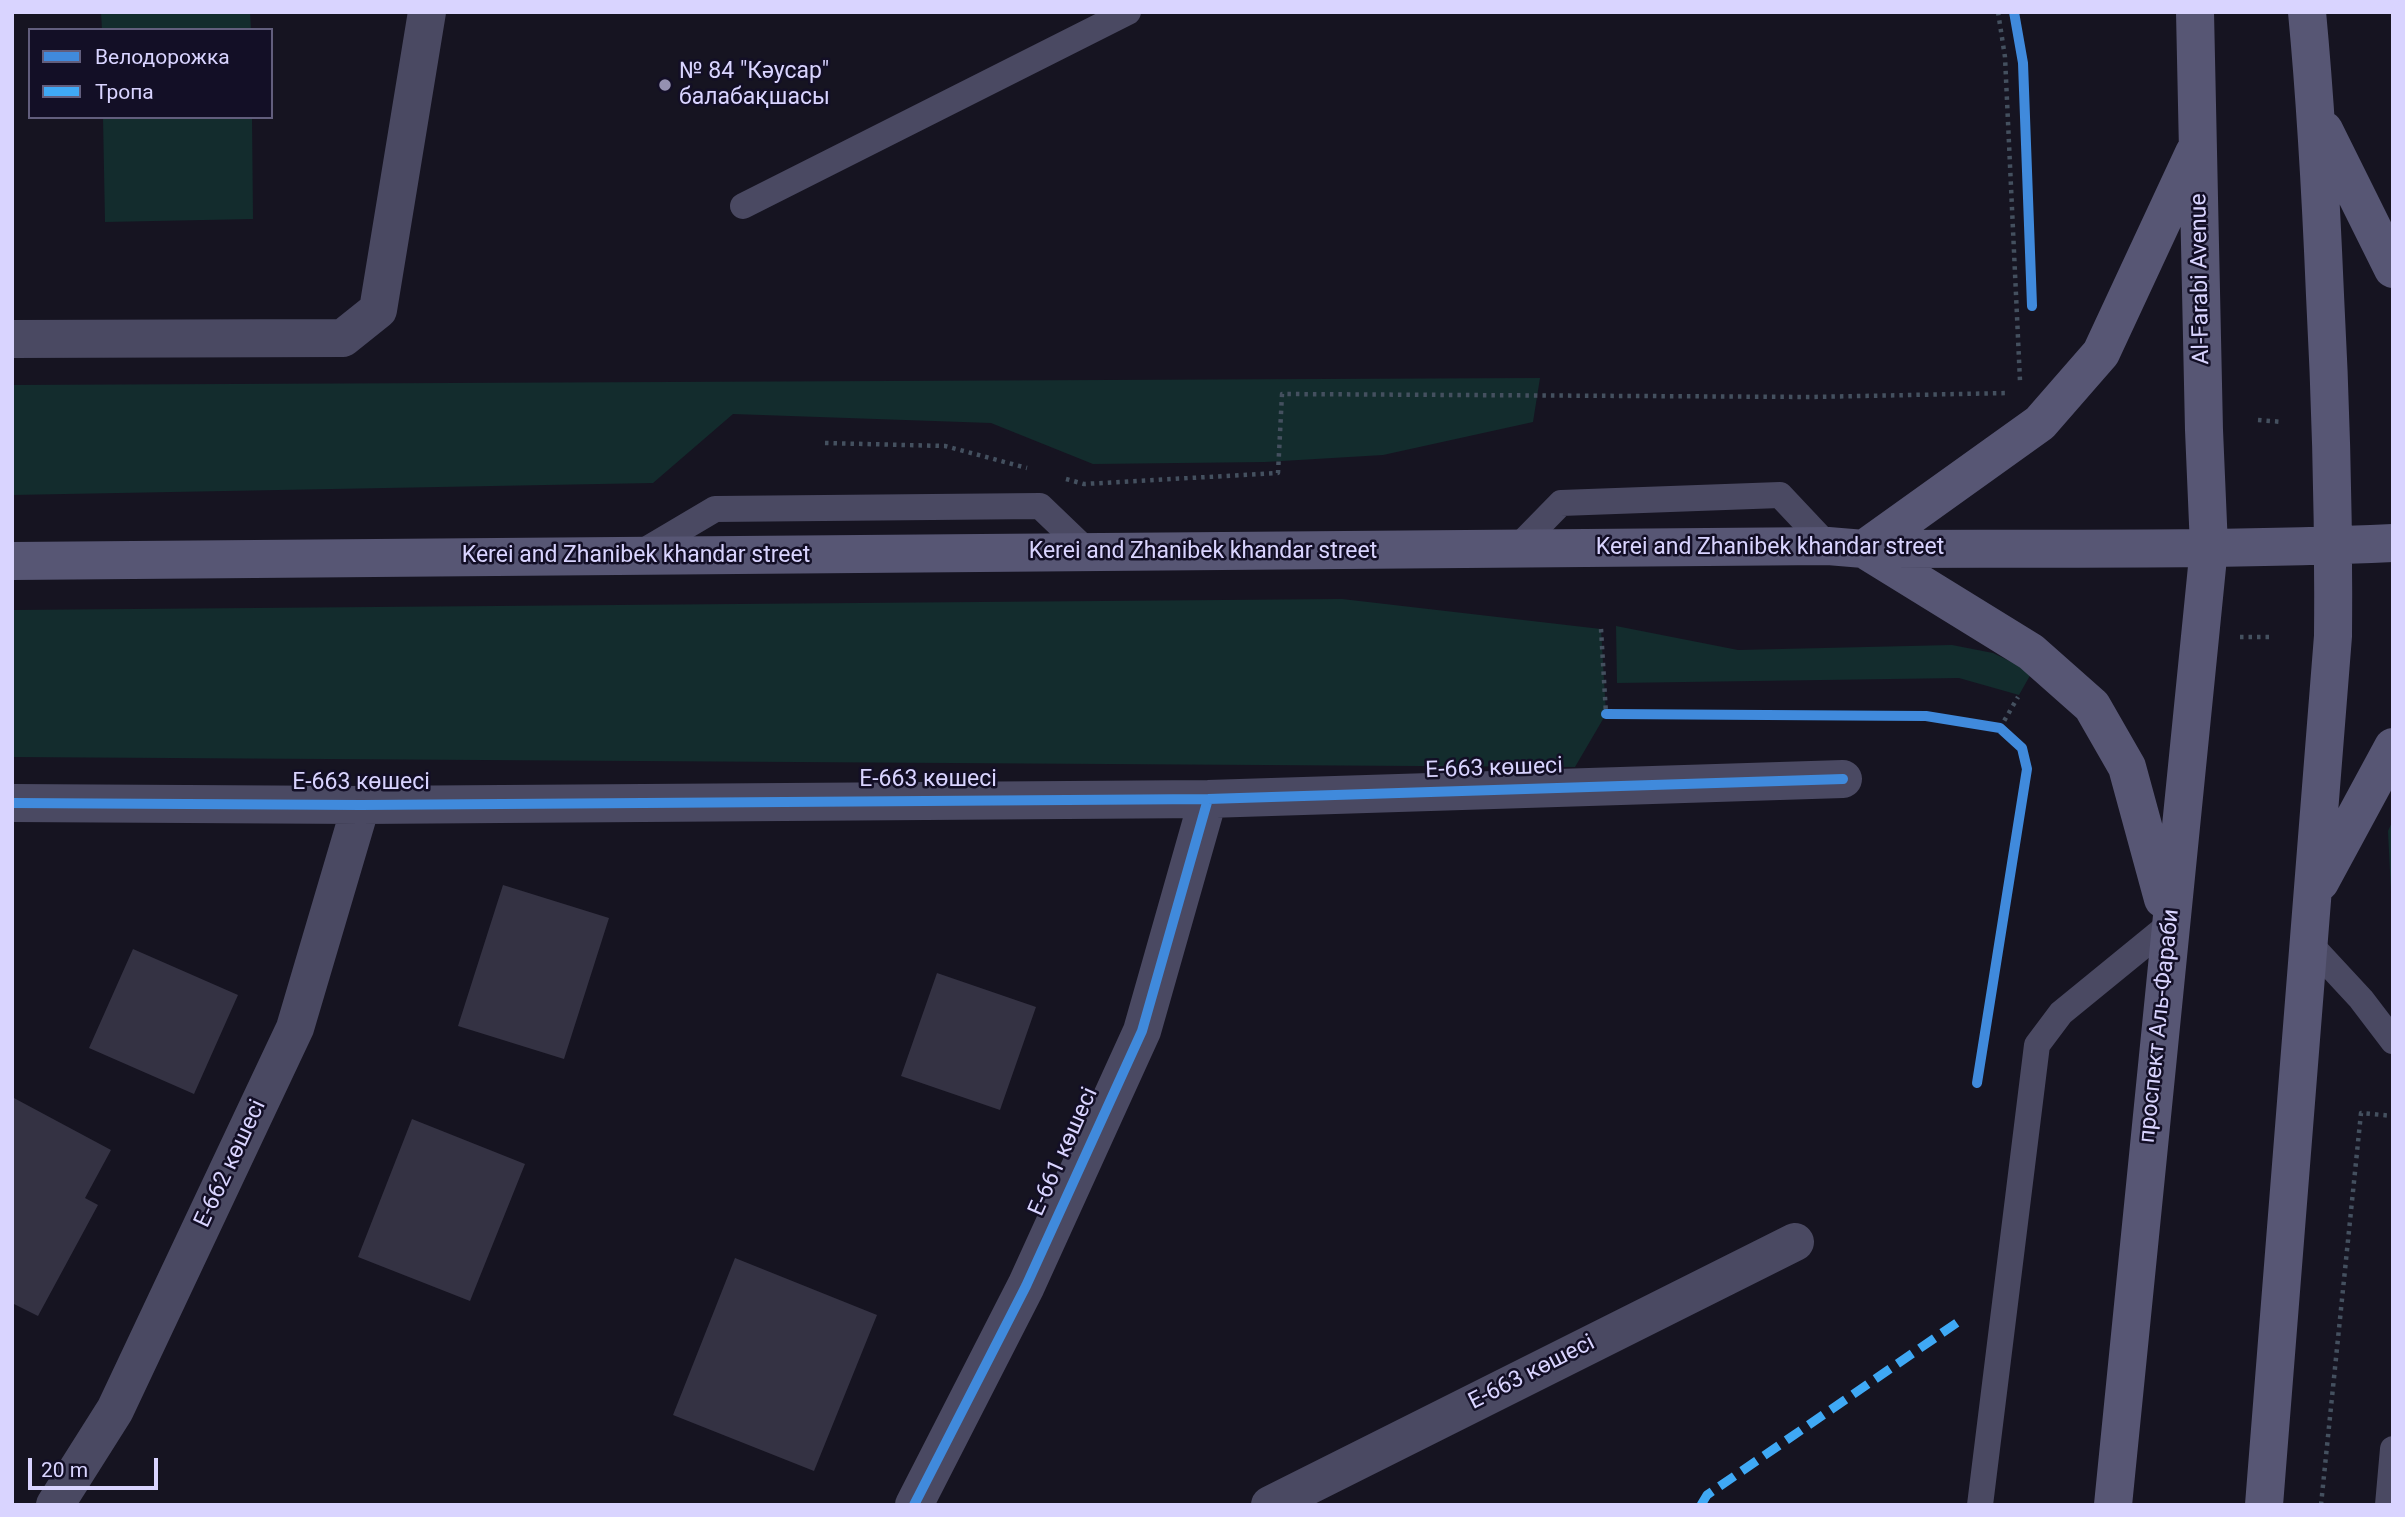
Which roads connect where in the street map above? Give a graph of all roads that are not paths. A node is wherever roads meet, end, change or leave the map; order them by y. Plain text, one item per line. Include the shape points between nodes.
1 (427, 12) edge
2 (1128, 12) edge
3 (2195, 12) edge
4 (2307, 12) edge
5 (2318, 117) junction
6 (2198, 145) junction
7 (743, 206) dead end
8 (2393, 269) edge
9 (12, 339) edge
10 (2393, 543) edge
11 (2334, 545) junction
12 (1846, 547) junction
13 (2208, 547) junction
14 (1516, 549) junction
15 (12, 561) edge
16 (2393, 747) edge
17 (1843, 779) dead end
18 (1208, 799) junction
19 (12, 803) edge
20 (361, 805) junction
21 (2312, 896) junction
22 (2170, 924) junction
23 (2310, 944) junction
24 (2393, 1041) edge
25 (1795, 1242) dead end
26 (2393, 1448) edge
27 (55, 1505) edge
28 (914, 1505) edge
29 (1270, 1505) edge
30 (1980, 1505) edge
31 (2113, 1505) edge
32 (2264, 1505) edge
33 (2388, 1505) edge

1 - 9 street via 378,310 343,338
2 - 7 lane
3 - 6 main road, Al-Farabi Avenue
4 - 5 main road
5 - 8 main road
5 - 11 main road
6 - 12 main road via 2101,353 2039,423
6 - 13 main road, Al-Farabi Avenue
10 - 11 main road, Kerei and Zhanibek khandar street
11 - 13 main road, Kerei and Zhanibek khandar street
11 - 21 main road via 2333,636
12 - 13 main road, Kerei and Zhanibek khandar street
12 - 14 main road, Kerei and Zhanibek khandar street
12 - 14 lane via 1780,495 1561,503
12 - 22 main road via 2031,652 2092,706 2127,767
13 - 22 main road, проспект Аль-Фараби
14 - 15 main road, Kerei and Zhanibek khandar street
16 - 21 main road
17 - 18 street, Е-663 көшесі
18 - 20 street, Е-663 көшесі
18 - 28 street, Е-661 көшесі via 1142,1031 1026,1286
19 - 20 street, Е-663 көшесі
20 - 27 street, Е-662 көшесі via 295,1028 115,1410
21 - 23 main road
22 - 30 lane via 2061,1013 2037,1045
22 - 31 main road, проспект Аль-Фараби
23 - 24 lane
23 - 32 main road
25 - 29 street, Е-663 көшесі
26 - 33 lane

